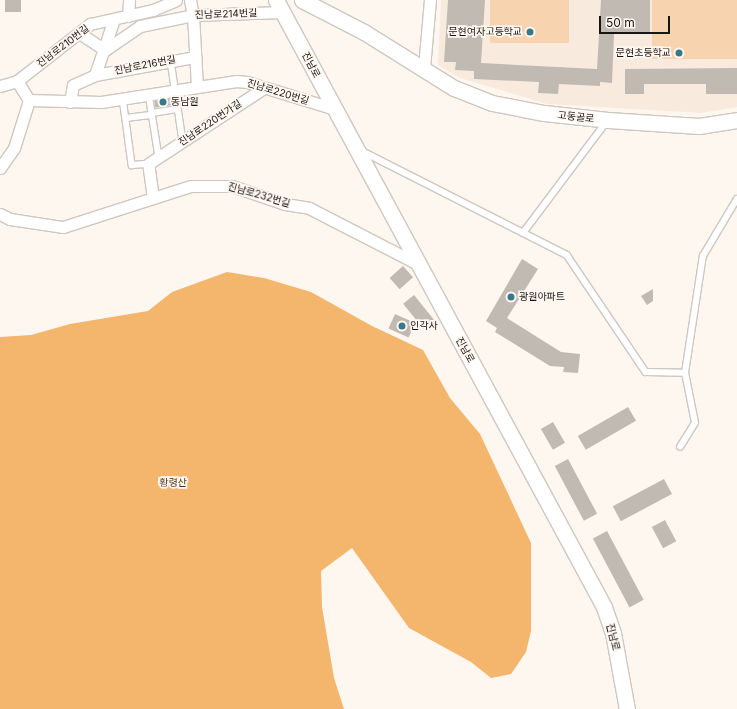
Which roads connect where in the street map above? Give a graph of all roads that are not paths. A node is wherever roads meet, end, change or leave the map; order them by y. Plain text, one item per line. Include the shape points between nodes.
1 (129, 0) edge
2 (176, 0) edge
3 (190, 0) edge
4 (302, 0) edge
5 (430, 0) edge
6 (280, 6) edge
7 (193, 15) junction
8 (128, 16) junction
9 (114, 19) junction
10 (79, 33) junction
11 (105, 50) junction
12 (195, 56) junction
13 (170, 59) junction
14 (424, 68) junction
15 (95, 75) junction
16 (17, 81) junction
17 (0, 86) edge
18 (197, 86) junction
19 (262, 89) junction
20 (175, 90) junction
21 (149, 94) junction
22 (123, 98) junction
23 (29, 100) junction
24 (70, 102) junction
25 (178, 109) junction
26 (335, 109) junction
27 (152, 114) junction
28 (126, 118) junction
29 (608, 120) junction
30 (737, 120) edge
31 (183, 141) junction
32 (355, 147) junction
33 (159, 157) junction
34 (148, 164) junction
35 (0, 168) edge
36 (153, 198) junction
37 (737, 198) edge
38 (0, 214) edge
39 (523, 232) junction
40 (416, 263) junction
41 (684, 373) junction
42 (680, 446) dead end
43 (627, 709) edge

1 - 8 street
2 - 8 street, 진남로210번길
3 - 7 street
4 - 14 main road, 고동골로
5 - 14 street
6 - 7 street, 진남로214번길
6 - 26 main road, 진남로
7 - 11 street, 진남로214번길 via 140,26
7 - 12 street
8 - 9 street, 진남로210번길
9 - 10 street, 진남로210번길 via 90,24
9 - 11 street
10 - 11 street
10 - 16 street, 진남로210번길
11 - 15 street
12 - 13 street, 진남로216번길
12 - 18 street
13 - 15 street, 진남로216번길
13 - 20 lane
14 - 29 main road, 고동골로 via 454,88 492,103 544,113
15 - 24 street, 진남로216번길 via 73,85
16 - 17 street, 진남로210번길
16 - 23 street
18 - 19 street, 진남로220번길 via 236,81 247,82
18 - 20 street, 진남로220번길
19 - 26 street, 진남로220번길
19 - 31 street, 진남로220번가길
20 - 21 street, 진남로220번길
20 - 25 lane
21 - 22 street, 진남로220번길
21 - 27 lane
22 - 24 street, 진남로220번길 via 101,102
22 - 28 lane
23 - 24 street, 진남로220번길
23 - 35 street via 14,148
25 - 27 lane
25 - 31 lane
26 - 32 main road, 진남로
27 - 28 lane
27 - 33 lane
28 - 34 lane via 132,165
29 - 30 main road, 고동골로 via 699,126
29 - 39 lane
31 - 33 street, 진남로220번가길
32 - 39 lane
32 - 40 main road, 진남로
33 - 34 street, 진남로220번가길
34 - 36 street
36 - 38 street, 진남로232번길 via 63,227 10,219
36 - 40 street, 진남로232번길 via 191,186 232,186 285,204 309,208
37 - 41 lane via 703,256
39 - 41 lane via 567,255 646,372
40 - 43 main road, 진남로 via 604,607 613,633
41 - 42 lane via 695,423

